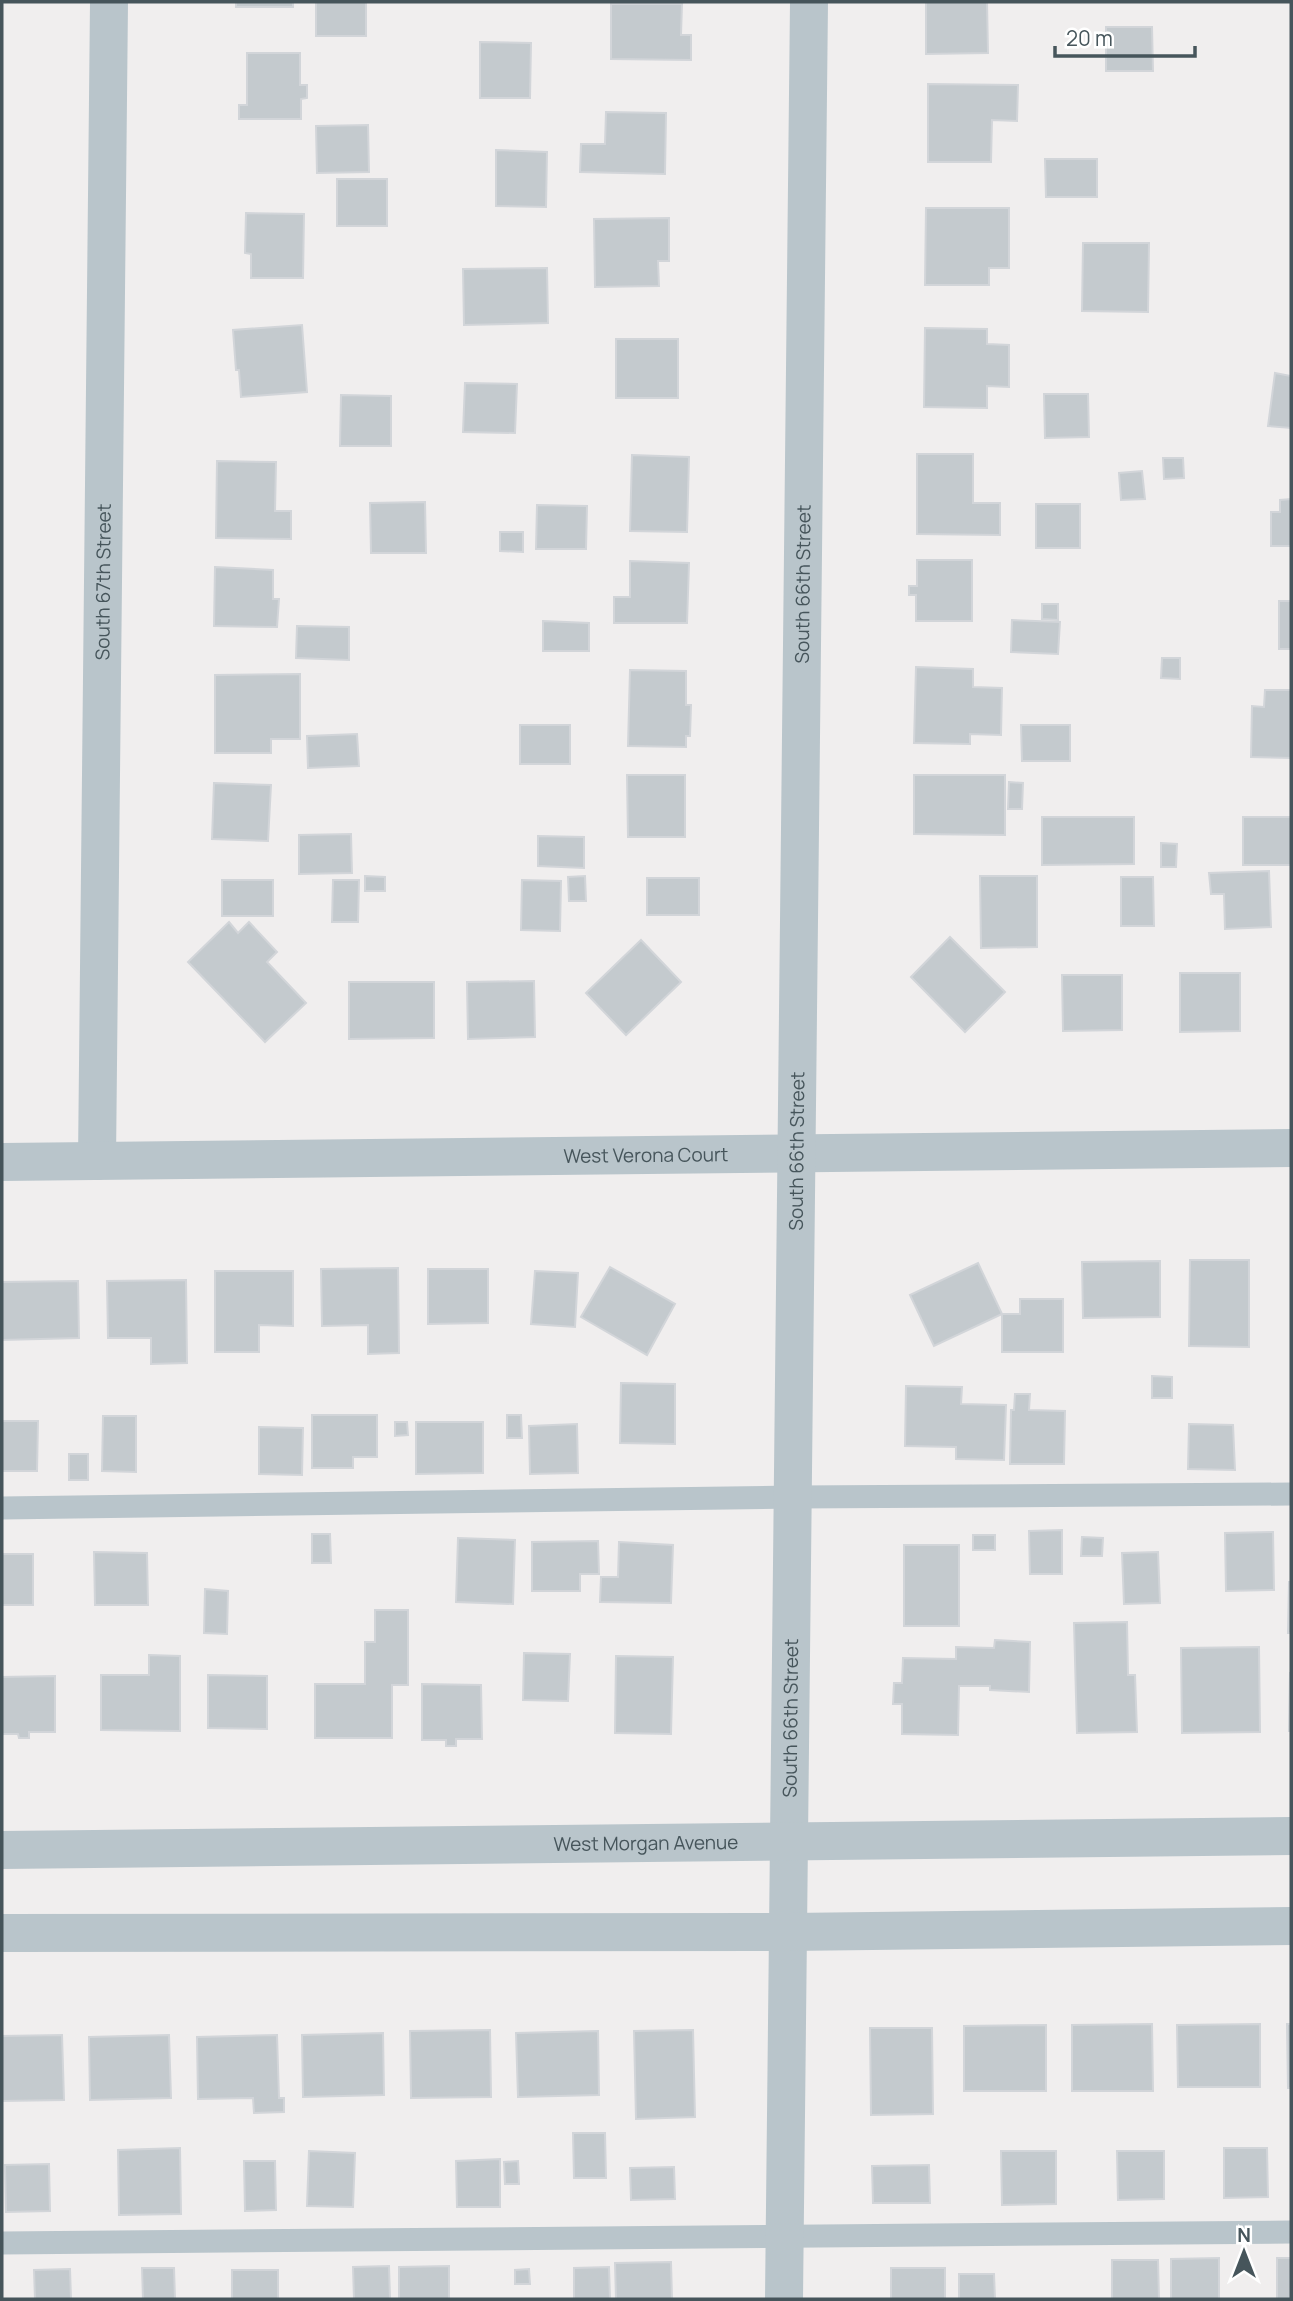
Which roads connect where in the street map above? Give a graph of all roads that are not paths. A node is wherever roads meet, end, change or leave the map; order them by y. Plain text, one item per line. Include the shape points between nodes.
1 (109, 2) edge
2 (809, 2) edge
3 (1291, 1148) edge
4 (797, 1153) junction
5 (97, 1161) junction
6 (2, 1162) edge
7 (1291, 1494) edge
8 (794, 1497) junction
9 (2, 1508) edge
10 (1291, 1836) edge
11 (790, 1843) junction
12 (2, 1850) edge
13 (1291, 1926) edge
14 (789, 1932) junction
15 (2, 1933) edge
16 (1291, 2232) edge
17 (785, 2237) junction
18 (2, 2243) edge
19 (785, 2299) edge

1 - 5 street, South 67th Street
2 - 4 street, South 66th Street
3 - 4 street, West Verona Court
4 - 5 street, West Verona Court
4 - 8 street, South 66th Street
5 - 6 street, West Verona Court
7 - 8 lane
8 - 9 lane
8 - 11 street, South 66th Street
10 - 11 street, West Morgan Avenue
11 - 12 street, West Morgan Avenue
11 - 14 street, South 66th Street
13 - 14 street
14 - 15 street
14 - 17 street, South 66th Street
16 - 17 lane
17 - 18 lane
17 - 19 street, South 66th Street

